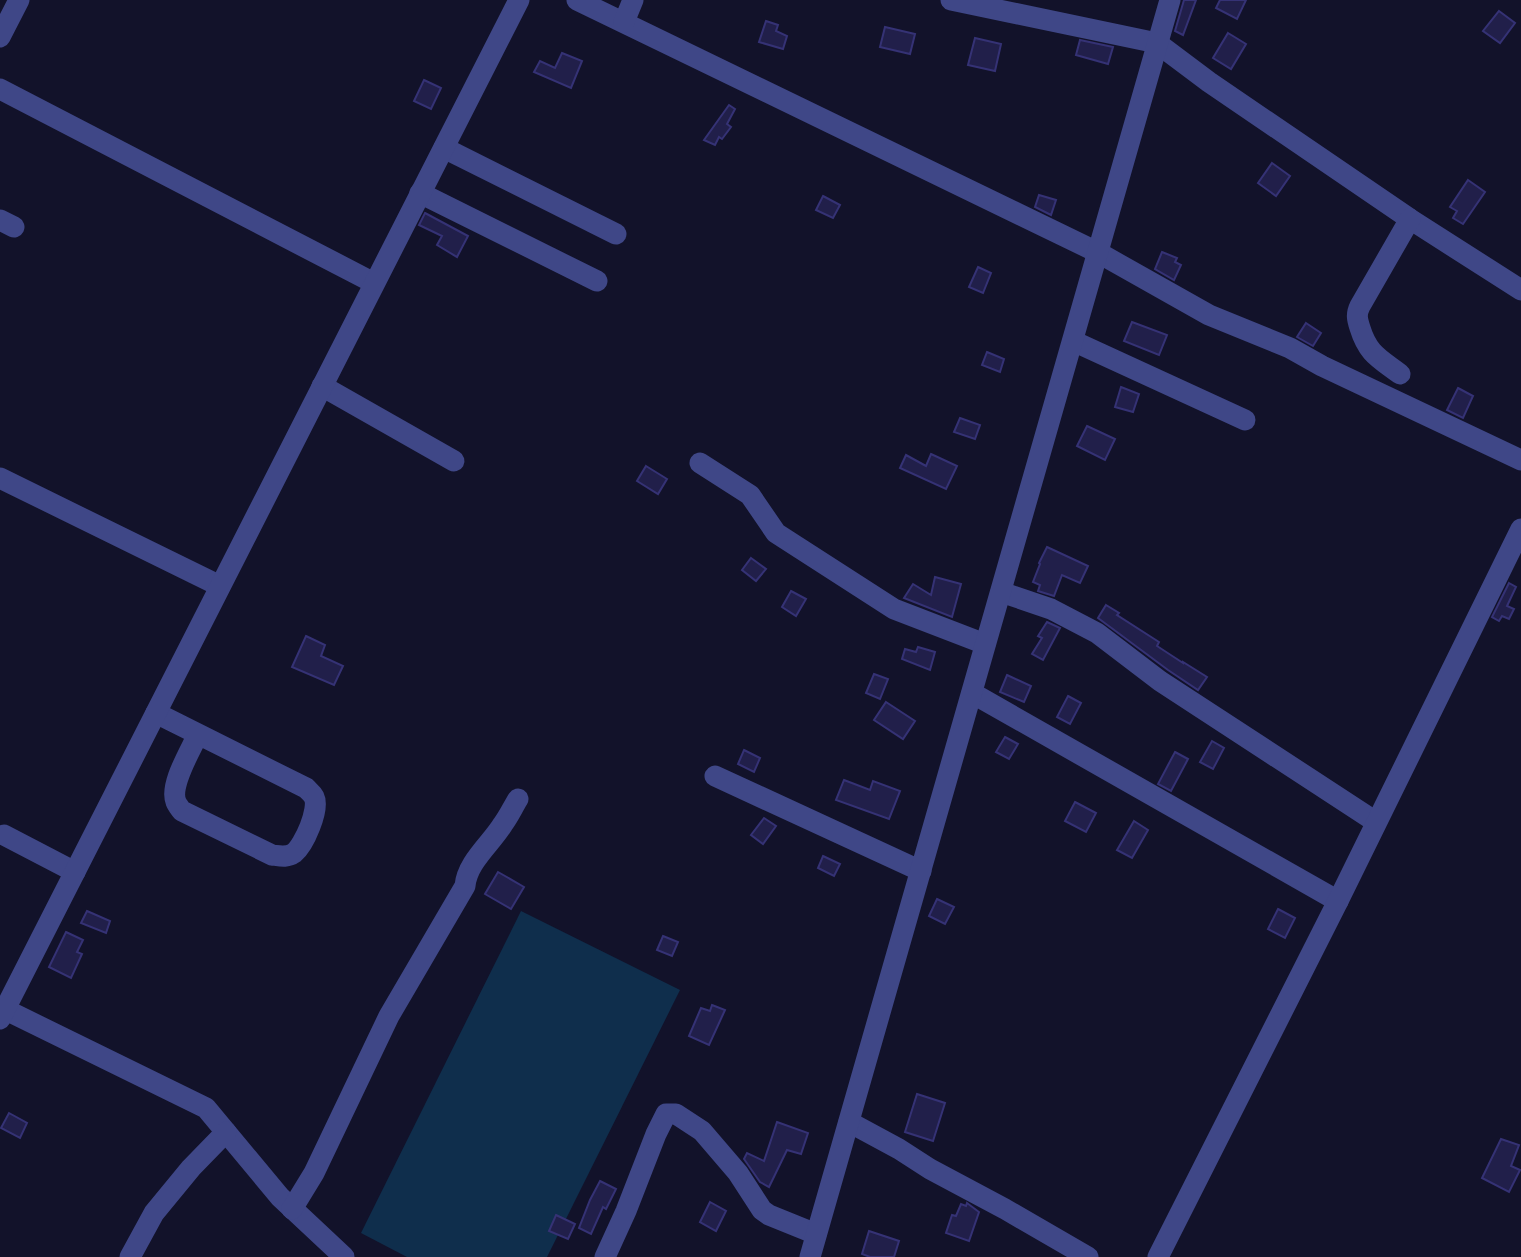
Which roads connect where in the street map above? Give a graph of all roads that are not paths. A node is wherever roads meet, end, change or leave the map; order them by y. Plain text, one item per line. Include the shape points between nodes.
1 (19, 0) edge
2 (519, 0) edge
3 (577, 0) edge
4 (633, 0) edge
5 (951, 0) edge
6 (1170, 0) edge
7 (624, 22) junction
8 (0, 37) edge
9 (1157, 43) junction
10 (0, 89) edge
11 (444, 148) junction
12 (420, 193) junction
13 (1410, 219) junction
14 (616, 234) dead end
15 (1099, 253) junction
16 (597, 281) dead end
17 (374, 283) junction
18 (1521, 290) edge
19 (1073, 341) junction
20 (1400, 374) dead end
21 (322, 387) junction
22 (1245, 420) dead end
23 (1521, 460) edge
24 (454, 461) dead end
25 (700, 463) dead end
26 (0, 478) edge
27 (1521, 529) edge
28 (220, 586) junction
29 (1001, 592) junction
30 (985, 644) junction
31 (972, 693) junction
32 (156, 713) junction
33 (198, 734) junction
34 (715, 776) dead end
35 (518, 799) dead end
36 (1367, 817) junction
37 (4, 835) dead end
38 (921, 871) junction
39 (75, 872) junction
40 (1329, 896) junction
41 (2, 1013) edge
42 (849, 1122) junction
43 (226, 1132) junction
44 (292, 1209) junction
45 (816, 1234) junction
46 (130, 1257) edge
47 (344, 1257) edge
48 (605, 1257) edge
49 (810, 1257) edge
50 (1088, 1257) edge
51 (1158, 1257) edge

1 - 8 street
2 - 11 street
3 - 7 street
4 - 7 street
5 - 9 street
6 - 9 street
7 - 15 street
9 - 13 street
9 - 15 street
10 - 17 street
11 - 12 street
11 - 14 street
12 - 16 street
12 - 17 street
13 - 18 street
13 - 20 street via 1357,317 1372,353
15 - 19 street
15 - 23 street via 1209,315 1290,348
17 - 21 street
19 - 22 street
19 - 29 street
21 - 24 street
21 - 28 street
25 - 30 street via 750,495 776,533 894,609
26 - 28 street
27 - 36 street
28 - 32 street
29 - 30 street
29 - 36 street via 1051,609 1097,633 1160,681
30 - 31 street
31 - 38 street
31 - 40 street
32 - 33 street
32 - 39 street
33 - 33 street via 306,788 314,797 311,824 294,853 272,855 182,811 174,791
34 - 38 street
35 - 44 street via 472,864 465,886 389,1016
36 - 40 street
37 - 39 street
38 - 42 street
39 - 41 street
40 - 51 street
41 - 43 street via 206,1108
42 - 45 street
42 - 50 street
43 - 44 street
43 - 46 street via 154,1213
44 - 47 street
45 - 48 street via 768,1215 702,1131 676,1114 666,1114
45 - 49 street

